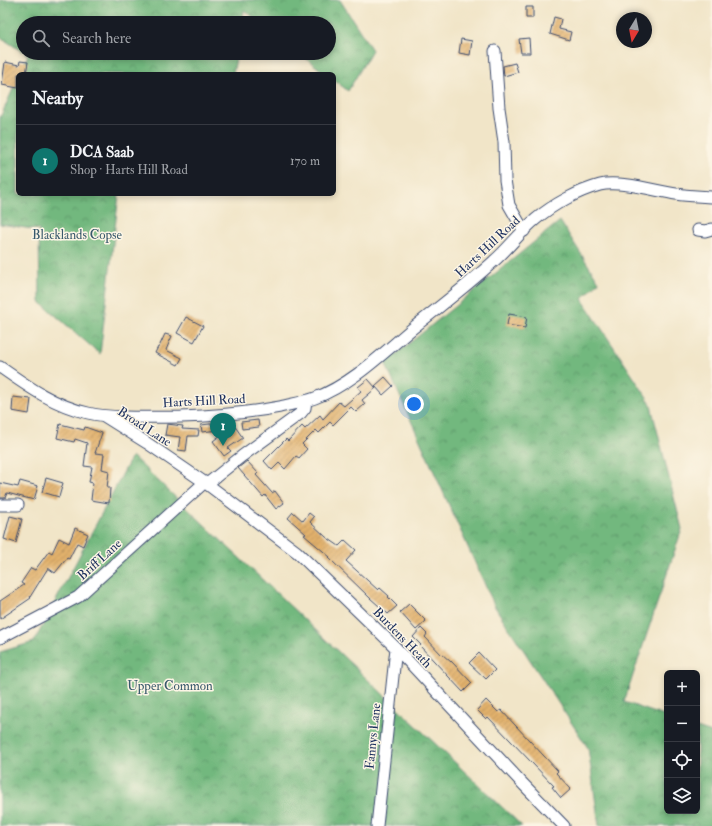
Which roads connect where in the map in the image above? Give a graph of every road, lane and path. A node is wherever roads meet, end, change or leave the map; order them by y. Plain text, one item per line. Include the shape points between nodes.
1 (495, 51) dead end
2 (712, 197) edge
3 (712, 229) edge
4 (698, 230) dead end
5 (524, 231) junction
6 (0, 367) edge
7 (306, 401) junction
8 (103, 416) junction
9 (206, 483) junction
10 (0, 505) edge
11 (18, 505) dead end
12 (0, 638) edge
13 (396, 648) junction
14 (377, 826) edge
15 (564, 826) edge

1 - 5 street via 509,205
2 - 5 street, Harts Hill Road via 601,185 553,208
3 - 4 street
5 - 7 street, Harts Hill Road via 489,266 358,373 328,392
6 - 8 street, Broad Lane via 50,400
7 - 8 street, Harts Hill Road via 259,411 210,416
7 - 9 street via 301,413
8 - 9 street, Broad Lane
9 - 12 street, Briff Lane via 78,597
9 - 13 street, Burdens Heath via 297,552
10 - 11 street
13 - 14 street, Fannys Lane
13 - 15 street, Burdens Heath

